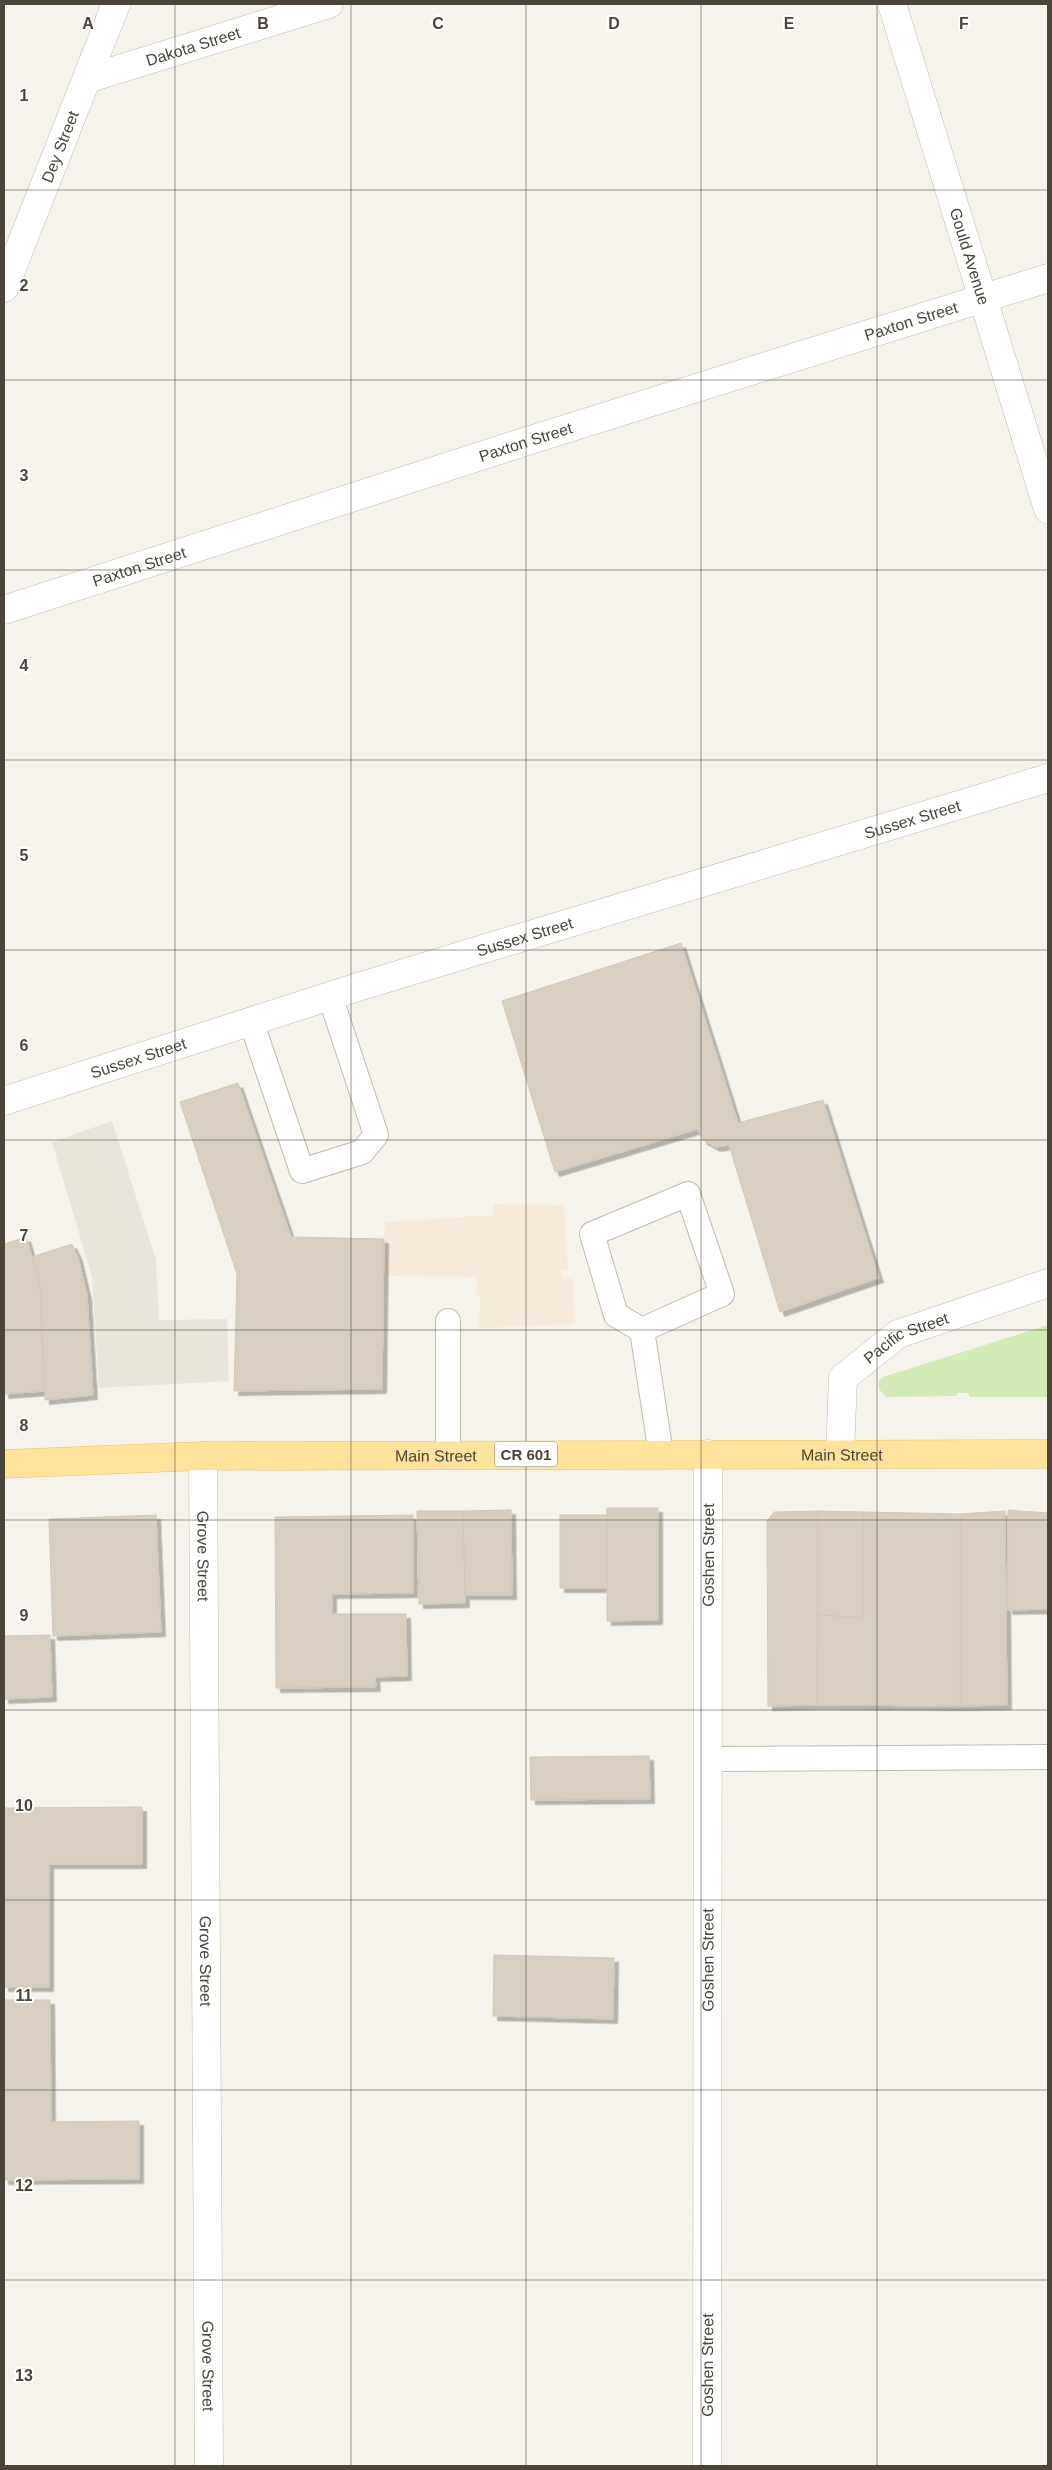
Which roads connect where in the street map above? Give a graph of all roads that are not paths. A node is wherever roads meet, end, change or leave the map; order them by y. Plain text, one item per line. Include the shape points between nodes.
1 (116, 4) edge
2 (329, 4) edge
3 (892, 4) edge
4 (86, 79) junction
5 (1048, 278) edge
6 (4, 288) edge
7 (983, 298) junction
8 (1048, 509) edge
9 (4, 610) edge
10 (1048, 778) edge
11 (330, 996) junction
12 (250, 1021) junction
13 (4, 1100) edge
14 (1048, 1283) edge
15 (448, 1321) dead end
16 (642, 1330) junction
17 (448, 1454) junction
18 (661, 1454) junction
19 (708, 1454) junction
20 (840, 1454) junction
21 (1048, 1454) edge
22 (203, 1456) junction
23 (4, 1464) edge
24 (1048, 1757) edge
25 (708, 1759) junction
26 (209, 2466) edge
27 (707, 2466) edge

1 - 4 street, Dey Street
2 - 4 street, Dakota Street
3 - 7 street, Gould Avenue
4 - 6 street, Dey Street
5 - 7 street, Paxton Street
7 - 8 street, Gould Avenue
7 - 9 street, Paxton Street
10 - 11 street, Sussex Street
11 - 12 street, Sussex Street
11 - 12 lane via 376,1135 362,1152 302,1170
12 - 13 street, Sussex Street
14 - 20 street, Pacific Street via 898,1334 843,1378
15 - 17 lane
16 - 16 lane via 722,1294 688,1194 592,1234 616,1315
16 - 18 lane
17 - 18 main road, Main Street / CR 601
17 - 22 main road, Main Street / CR 601
18 - 19 main road, Main Street / CR 601
19 - 20 main road, Main Street / CR 601
19 - 25 street, Goshen Street
20 - 21 main road, Main Street / CR 601
22 - 23 main road, Main Street / CR 601
22 - 26 street, Grove Street
24 - 25 lane
25 - 27 street, Goshen Street

